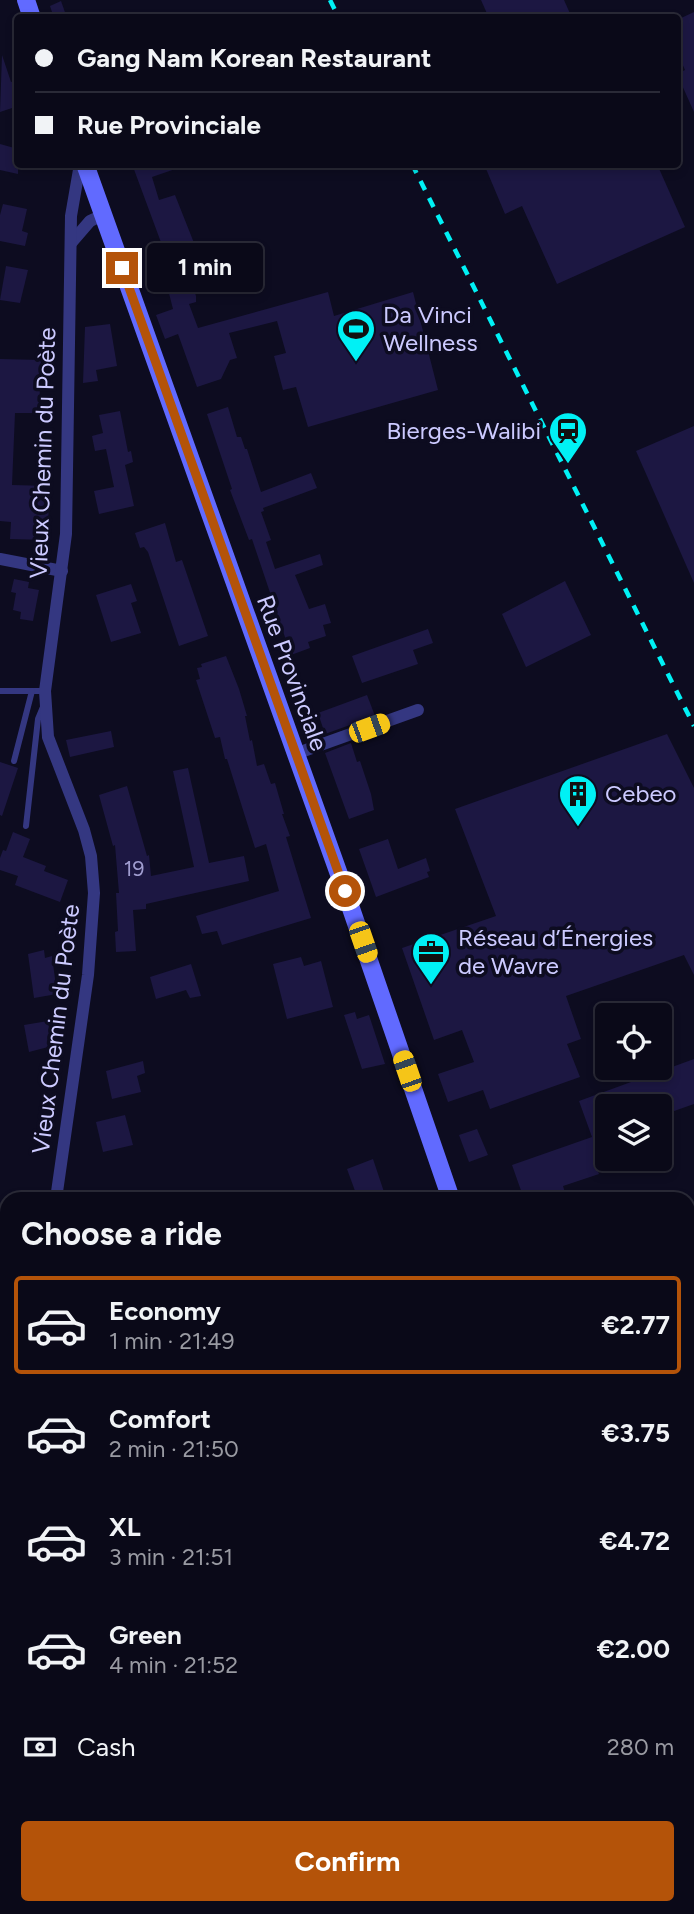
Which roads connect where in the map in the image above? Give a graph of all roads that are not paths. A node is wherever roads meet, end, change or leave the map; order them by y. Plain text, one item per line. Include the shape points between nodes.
1 (79, 168) edge
2 (86, 168) edge
3 (103, 215) junction
4 (71, 243) junction
5 (0, 559) edge
6 (62, 571) junction
7 (0, 691) edge
8 (40, 695) junction
9 (418, 710) dead end
10 (295, 754) junction
11 (14, 761) dead end
12 (26, 826) dead end
13 (57, 1192) edge
14 (449, 1192) edge

1 - 4 street
2 - 3 main road, Rue Provinciale
3 - 4 street
3 - 10 main road, Rue Provinciale
4 - 6 street, Vieux Chemin du Poète
5 - 6 street
6 - 8 street, Vieux Chemin du Poète
7 - 8 lane
8 - 11 lane
8 - 12 lane
8 - 13 street, Vieux Chemin du Poète via 48,737 90,856 94,893 88,975
9 - 10 street
10 - 14 main road, Rue Provinciale

